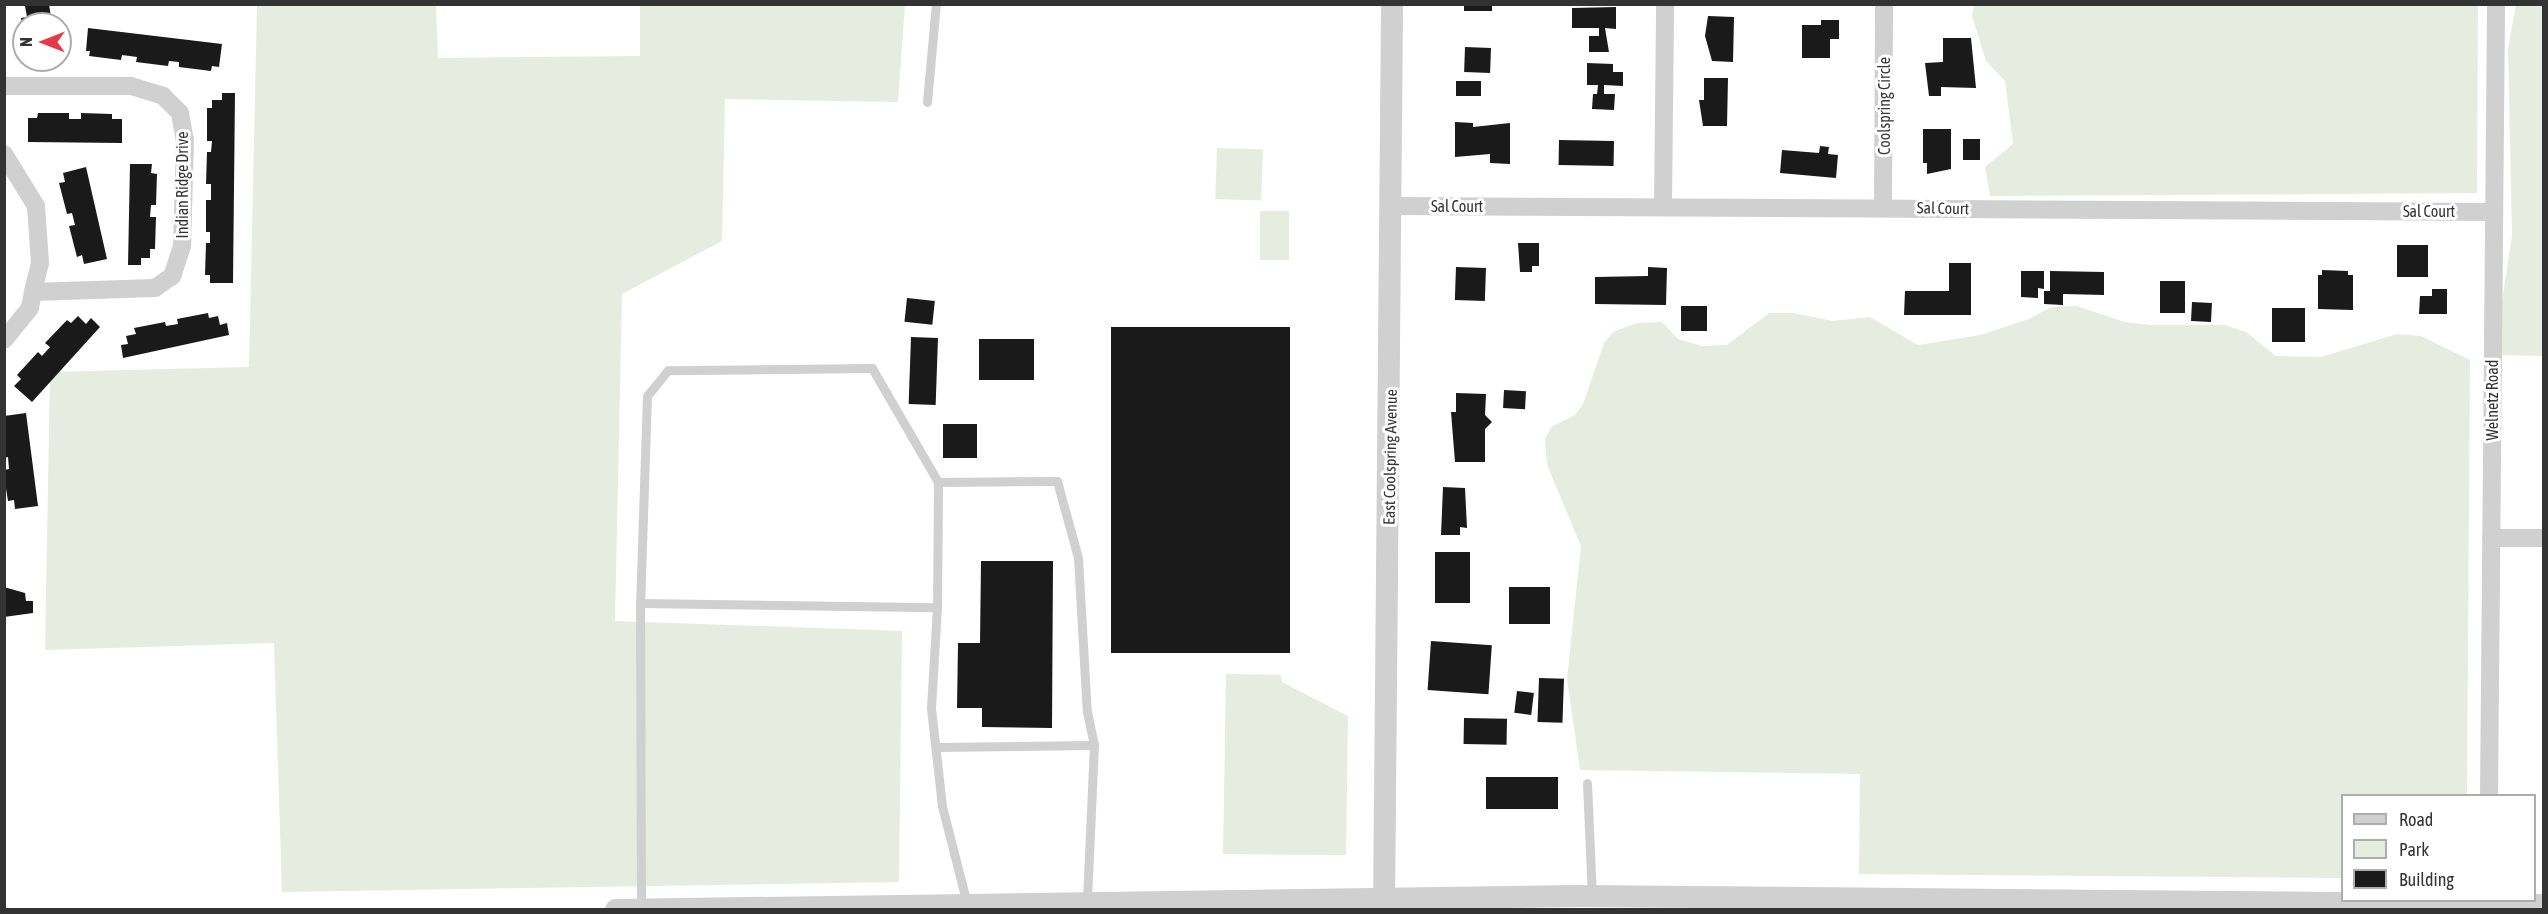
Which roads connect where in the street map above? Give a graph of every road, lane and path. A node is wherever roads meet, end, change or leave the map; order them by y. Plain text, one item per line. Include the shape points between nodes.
1 (936, 4) edge
2 (1392, 4) edge
3 (1665, 4) edge
4 (1884, 4) edge
5 (2496, 4) edge
6 (4, 86) edge
7 (927, 102) dead end
8 (4, 154) edge
9 (1393, 206) junction
10 (1663, 206) junction
11 (1883, 207) junction
12 (2493, 212) junction
13 (33, 292) junction
14 (4, 340) edge
15 (938, 482) junction
16 (2491, 538) junction
17 (2544, 538) edge
18 (640, 603) junction
19 (937, 607) junction
20 (1094, 745) junction
21 (936, 747) junction
22 (1587, 783) dead end
23 (2489, 794) edge
24 (1583, 900) edge
25 (1087, 903) junction
26 (1622, 903) edge
27 (968, 904) junction
28 (1384, 904) edge
29 (1195, 905) edge
30 (1907, 905) edge
31 (2489, 905) edge
32 (2544, 905) edge
33 (1953, 906) edge
34 (2095, 906) edge
35 (2163, 906) edge
36 (2242, 906) edge
37 (2457, 907) edge
38 (616, 909) edge
39 (641, 909) edge

1 - 7 lane
2 - 9 street, East Coolspring Avenue
3 - 10 street
4 - 11 street, Coolspring Circle
5 - 12 street, Welnetz Road
6 - 13 street, Indian Ridge Drive via 131,86 164,96 180,113 185,140 182,246 172,276 155,288
8 - 13 street via 36,206 40,263
9 - 10 street, Sal Court
9 - 28 street, East Coolspring Avenue
10 - 11 street, Sal Court
11 - 12 street, Sal Court
12 - 16 street, Welnetz Road
13 - 14 street via 30,308
15 - 18 lane via 872,368 668,370 647,396
15 - 19 lane
15 - 20 lane via 1057,481 1078,558 1087,712
16 - 17 street
16 - 23 street, Welnetz Road
18 - 19 lane
18 - 39 lane
19 - 21 lane via 931,708
20 - 21 lane
20 - 25 lane
21 - 27 lane via 942,806
22 - 24 lane
24 - 26 street
24 - 28 street
25 - 27 street
25 - 29 street
26 - 30 street
27 - 39 street
28 - 29 street
30 - 33 street
31 - 32 street
31 - 37 street
33 - 34 street
34 - 35 street
35 - 36 street
36 - 37 street
38 - 39 street

